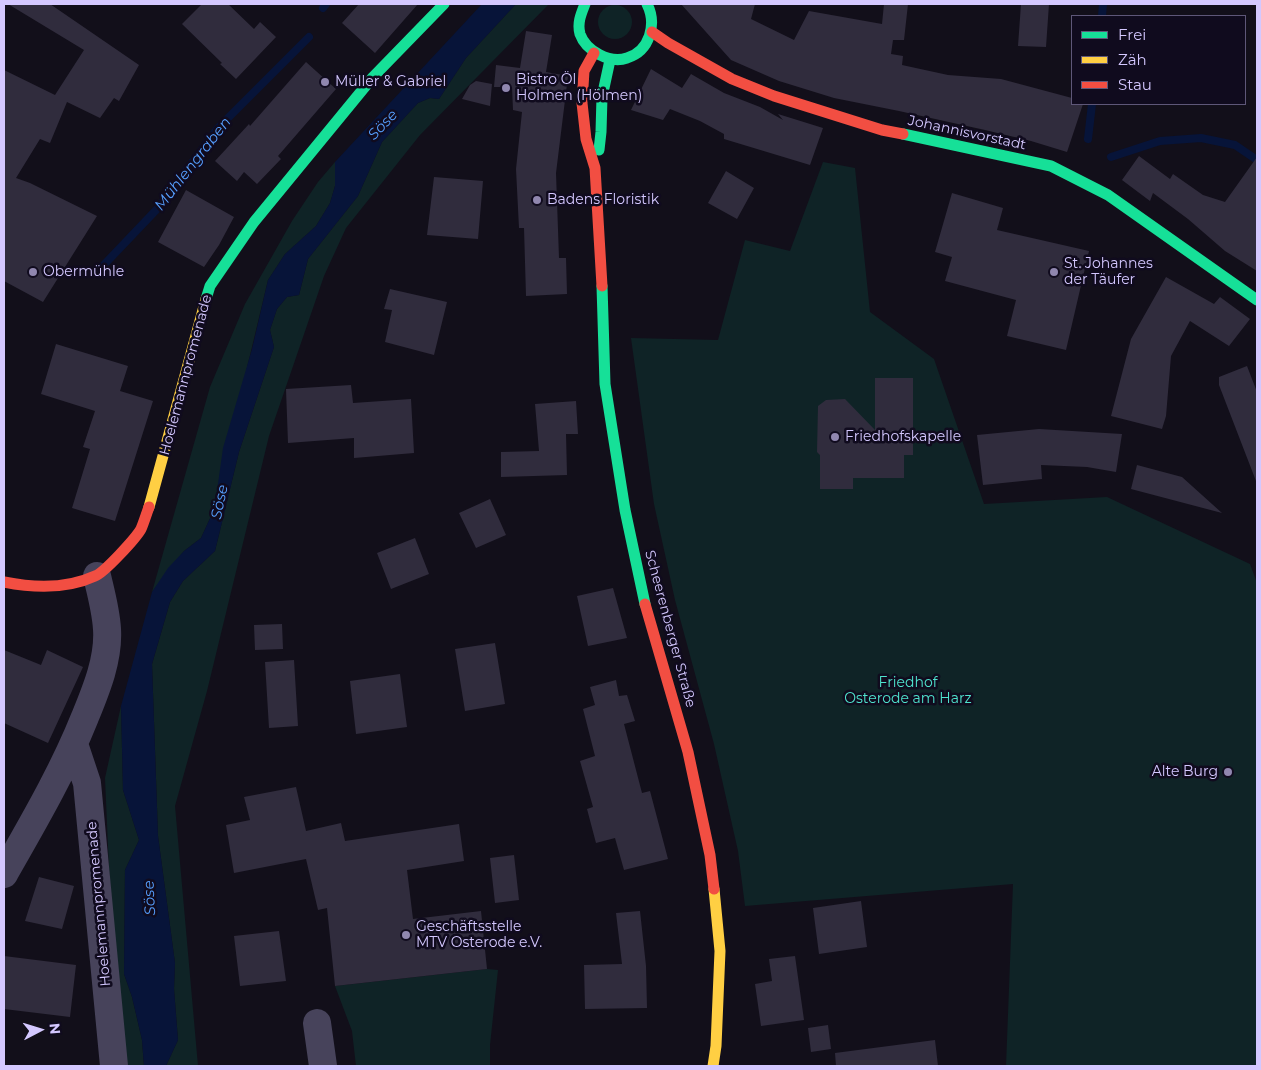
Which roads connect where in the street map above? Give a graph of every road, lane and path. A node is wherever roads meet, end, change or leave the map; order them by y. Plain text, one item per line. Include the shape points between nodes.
1 (444, 4) edge
2 (585, 4) edge
3 (647, 4) edge
4 (652, 32) junction
5 (594, 53) junction
6 (610, 60) junction
7 (595, 168) junction
8 (1257, 300) edge
9 (97, 576) junction
10 (4, 582) edge
11 (74, 744) junction
12 (4, 874) edge
13 (318, 1023) dead end
14 (114, 1066) edge
15 (323, 1066) edge
16 (713, 1066) edge

1 - 9 street, Hoelemannpromenade via 373,77 254,222 210,286 153,498 140,531
2 - 5 street via 581,9 580,33
3 - 4 street via 653,21
4 - 6 street via 636,54 624,60
4 - 8 street, Johannisvorstadt via 732,79 774,96 882,130 1051,166 1108,195
5 - 6 street
5 - 7 street, Scheerenberger Straße via 584,71 582,103 586,139
6 - 7 street, Scheerenberger Straße via 602,104 602,137
7 - 16 street, Scheerenberger Straße via 605,384 625,510 646,607 688,752 710,854 720,951
9 - 10 street via 66,585 43,587
9 - 11 street via 107,629 105,653 97,687
11 - 12 street
11 - 14 street, Hoelemannpromenade via 87,783
13 - 15 street

